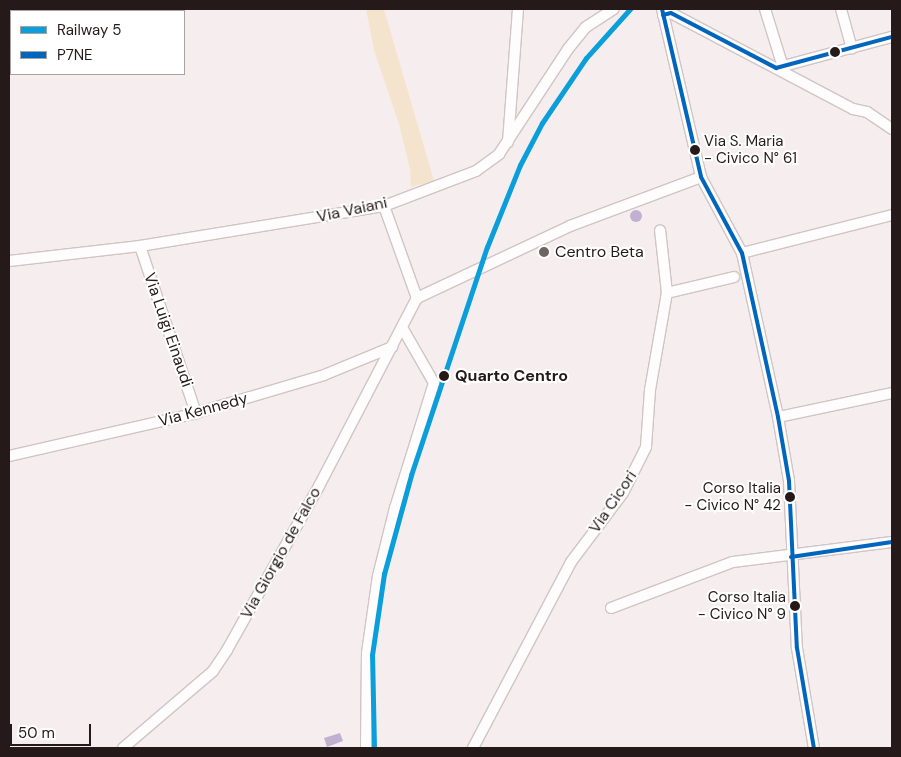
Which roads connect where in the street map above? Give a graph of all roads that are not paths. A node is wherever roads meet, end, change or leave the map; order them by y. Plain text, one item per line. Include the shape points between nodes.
1 (518, 9) edge
2 (614, 9) edge
3 (765, 9) edge
4 (841, 9) edge
5 (668, 11) edge
6 (892, 38) edge
7 (852, 49) junction
8 (780, 67) junction
9 (892, 129) edge
10 (508, 143) junction
11 (701, 177) junction
12 (384, 206) junction
13 (892, 216) edge
14 (660, 230) dead end
15 (140, 246) junction
16 (742, 253) junction
17 (9, 261) edge
18 (734, 277) dead end
19 (666, 294) junction
20 (417, 298) junction
21 (403, 329) junction
22 (392, 347) junction
23 (892, 393) edge
24 (196, 413) junction
25 (778, 417) junction
26 (9, 456) edge
27 (892, 542) edge
28 (791, 557) junction
29 (611, 608) dead end
30 (123, 748) edge
31 (366, 748) edge
32 (473, 748) edge
33 (814, 748) edge

1 - 10 street
2 - 10 street, Via Vaiani via 586,28 568,49
3 - 8 street
4 - 7 street
5 - 8 street
5 - 11 street
6 - 7 street
7 - 8 street
8 - 9 street via 853,109 867,112
10 - 12 street, Via Vaiani via 494,159 476,171
11 - 16 street
11 - 20 street via 570,226
12 - 15 street, Via Vaiani
12 - 20 street
13 - 16 street
14 - 19 street, Via Cicori
15 - 17 street, Via Vaiani
15 - 24 street, Via Luigi Einaudi
16 - 25 street
18 - 19 street
19 - 32 street, Via Cicori via 650,390 646,447 640,462 623,493 571,562
20 - 21 street, Via Giorgio de Falco
21 - 22 street, Via Giorgio de Falco
21 - 31 street via 434,383 395,508 378,576 367,653
22 - 24 street, Via Kennedy via 324,375
22 - 30 street, Via Giorgio de Falco via 213,672
23 - 25 street
24 - 26 street, Via Kennedy
25 - 28 street via 788,482
27 - 28 street
28 - 29 street via 782,554 733,562
28 - 33 street via 797,648

